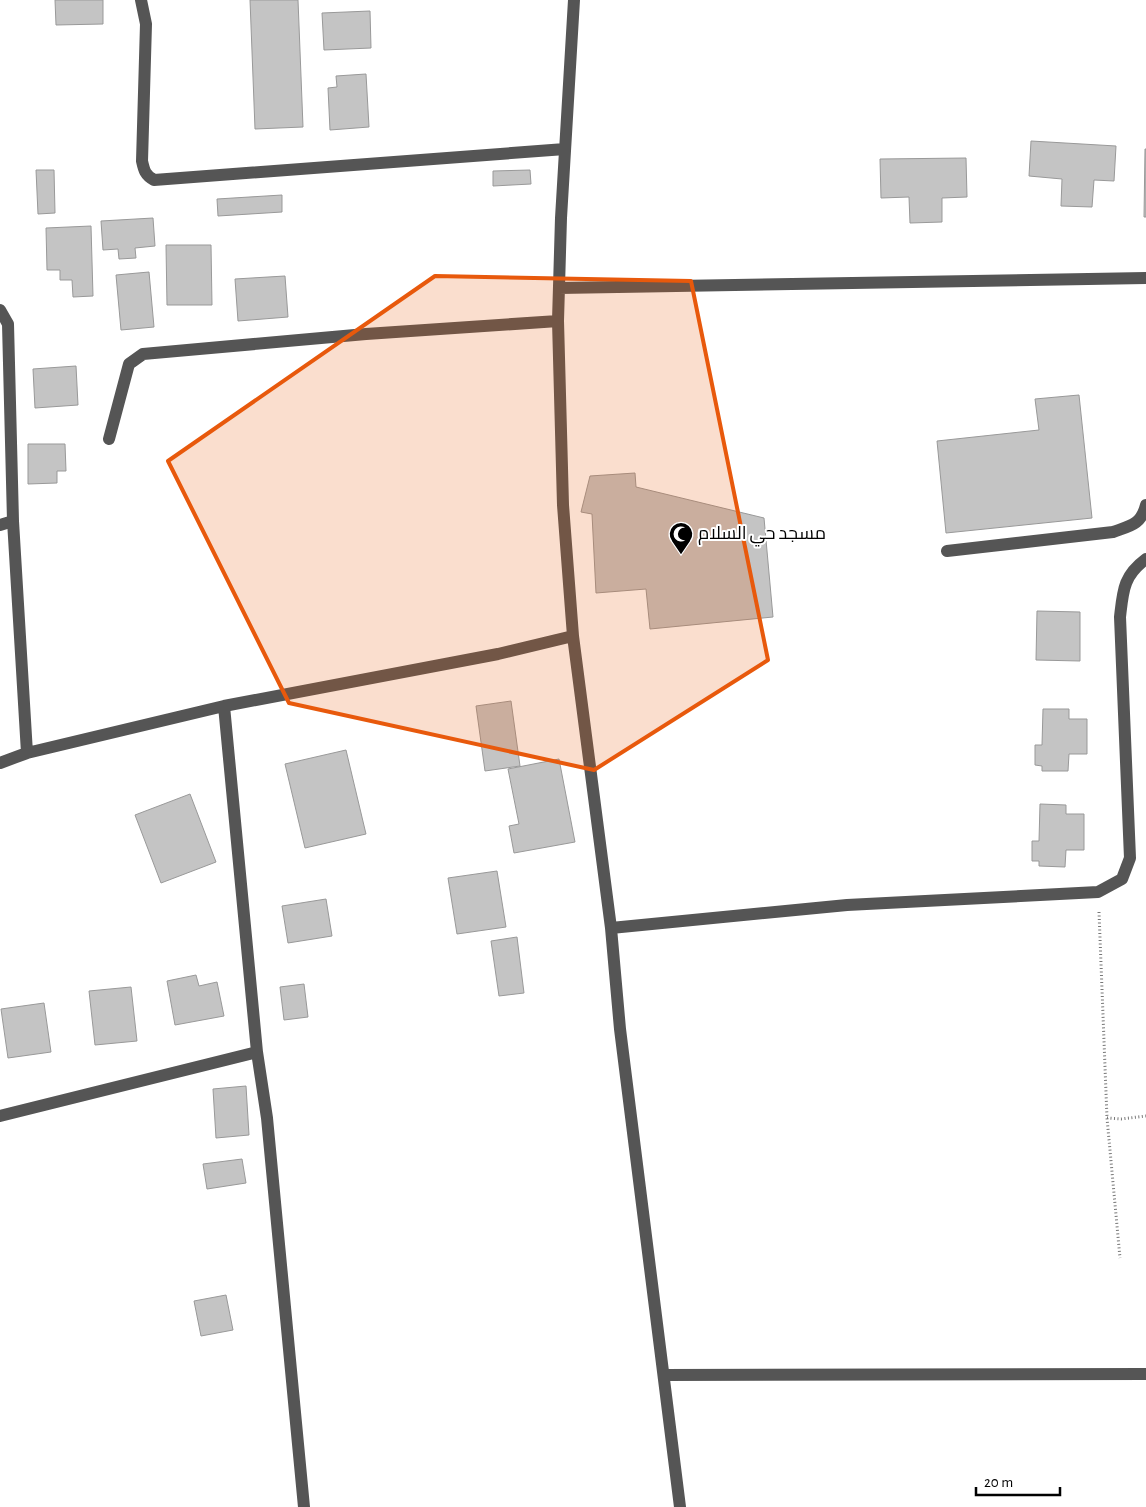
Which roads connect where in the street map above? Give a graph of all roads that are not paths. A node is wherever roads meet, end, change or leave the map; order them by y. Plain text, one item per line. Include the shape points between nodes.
1 (141, 0) edge
2 (574, 0) edge
3 (565, 149) junction
4 (1146, 278) edge
5 (559, 288) junction
6 (0, 310) edge
7 (558, 320) junction
8 (109, 439) dead end
9 (1146, 505) edge
10 (13, 521) junction
11 (0, 525) edge
12 (946, 551) dead end
13 (1146, 559) edge
14 (573, 636) junction
15 (224, 706) junction
16 (27, 753) junction
17 (0, 763) edge
18 (611, 928) junction
19 (257, 1052) junction
20 (0, 1116) edge
21 (1146, 1374) edge
22 (664, 1375) junction
23 (304, 1507) edge
24 (680, 1507) edge

1 - 3 street via 146,24 142,161 147,176 154,180
2 - 3 street
3 - 5 street
4 - 5 street
5 - 7 street
6 - 10 street via 8,324
7 - 8 street via 143,354 129,364
7 - 14 street via 563,505
9 - 12 street via 1144,515 1136,524 1112,532
10 - 11 street
10 - 16 street
13 - 18 street via 1136,567 1124,587 1120,617 1130,858 1122,879 1098,892 847,904
14 - 15 street via 498,654
14 - 18 street
15 - 16 street
15 - 19 street
16 - 17 street
18 - 22 street via 620,1029
19 - 20 street
19 - 23 street via 267,1118
21 - 22 street
22 - 24 street

